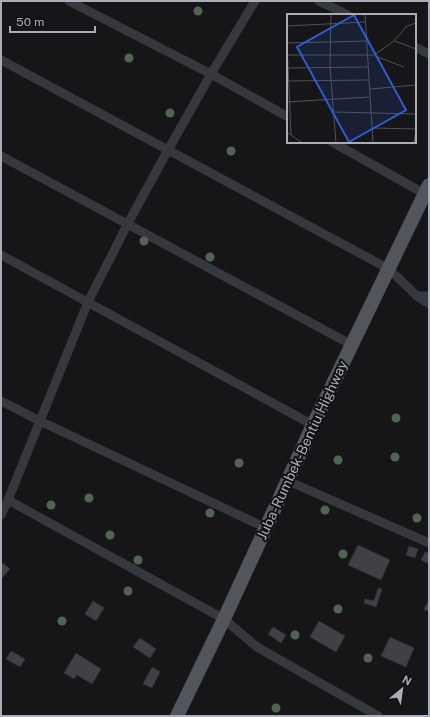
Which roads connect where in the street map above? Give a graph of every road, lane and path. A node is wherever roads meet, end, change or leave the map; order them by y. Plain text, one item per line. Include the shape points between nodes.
1 (69, 1) edge
2 (255, 1) edge
3 (319, 1) edge
4 (346, 14) edge
5 (416, 48) edge
6 (429, 54) edge
7 (1, 60) edge
8 (211, 74) junction
9 (287, 116) edge
10 (334, 143) edge
11 (168, 150) junction
12 (1, 156) edge
13 (427, 190) edge
14 (127, 225) junction
15 (1, 255) edge
16 (389, 269) junction
17 (417, 296) junction
18 (429, 296) edge
19 (88, 302) junction
20 (429, 304) edge
21 (352, 345) junction
22 (1, 400) edge
23 (40, 421) junction
24 (313, 425) junction
25 (288, 481) junction
26 (8, 500) junction
27 (1, 515) edge
28 (266, 528) junction
29 (429, 543) edge
30 (224, 619) junction
31 (179, 715) edge
32 (378, 716) edge

1 - 8 street
2 - 8 street
3 - 4 street
5 - 6 street
7 - 11 street
8 - 9 street
8 - 11 street
10 - 13 street
11 - 14 street
11 - 16 street
12 - 14 street
13 - 16 main road, Juba-Rumbek-Bentiu Highway
14 - 19 street
14 - 21 street
15 - 19 street
16 - 17 street
16 - 21 main road, Juba-Rumbek-Bentiu Highway
17 - 18 street
17 - 20 street
19 - 23 street
19 - 24 street
21 - 24 main road, Juba-Rumbek-Bentiu Highway
22 - 23 street
23 - 26 street
23 - 28 street
24 - 25 main road, Juba-Rumbek-Bentiu Highway
25 - 28 main road, Juba-Rumbek-Bentiu Highway
25 - 29 street
26 - 27 street
26 - 30 street
28 - 30 main road, Juba-Rumbek-Bentiu Highway
30 - 31 main road, Juba-Rumbek-Bentiu Highway
30 - 32 street via 257,647

